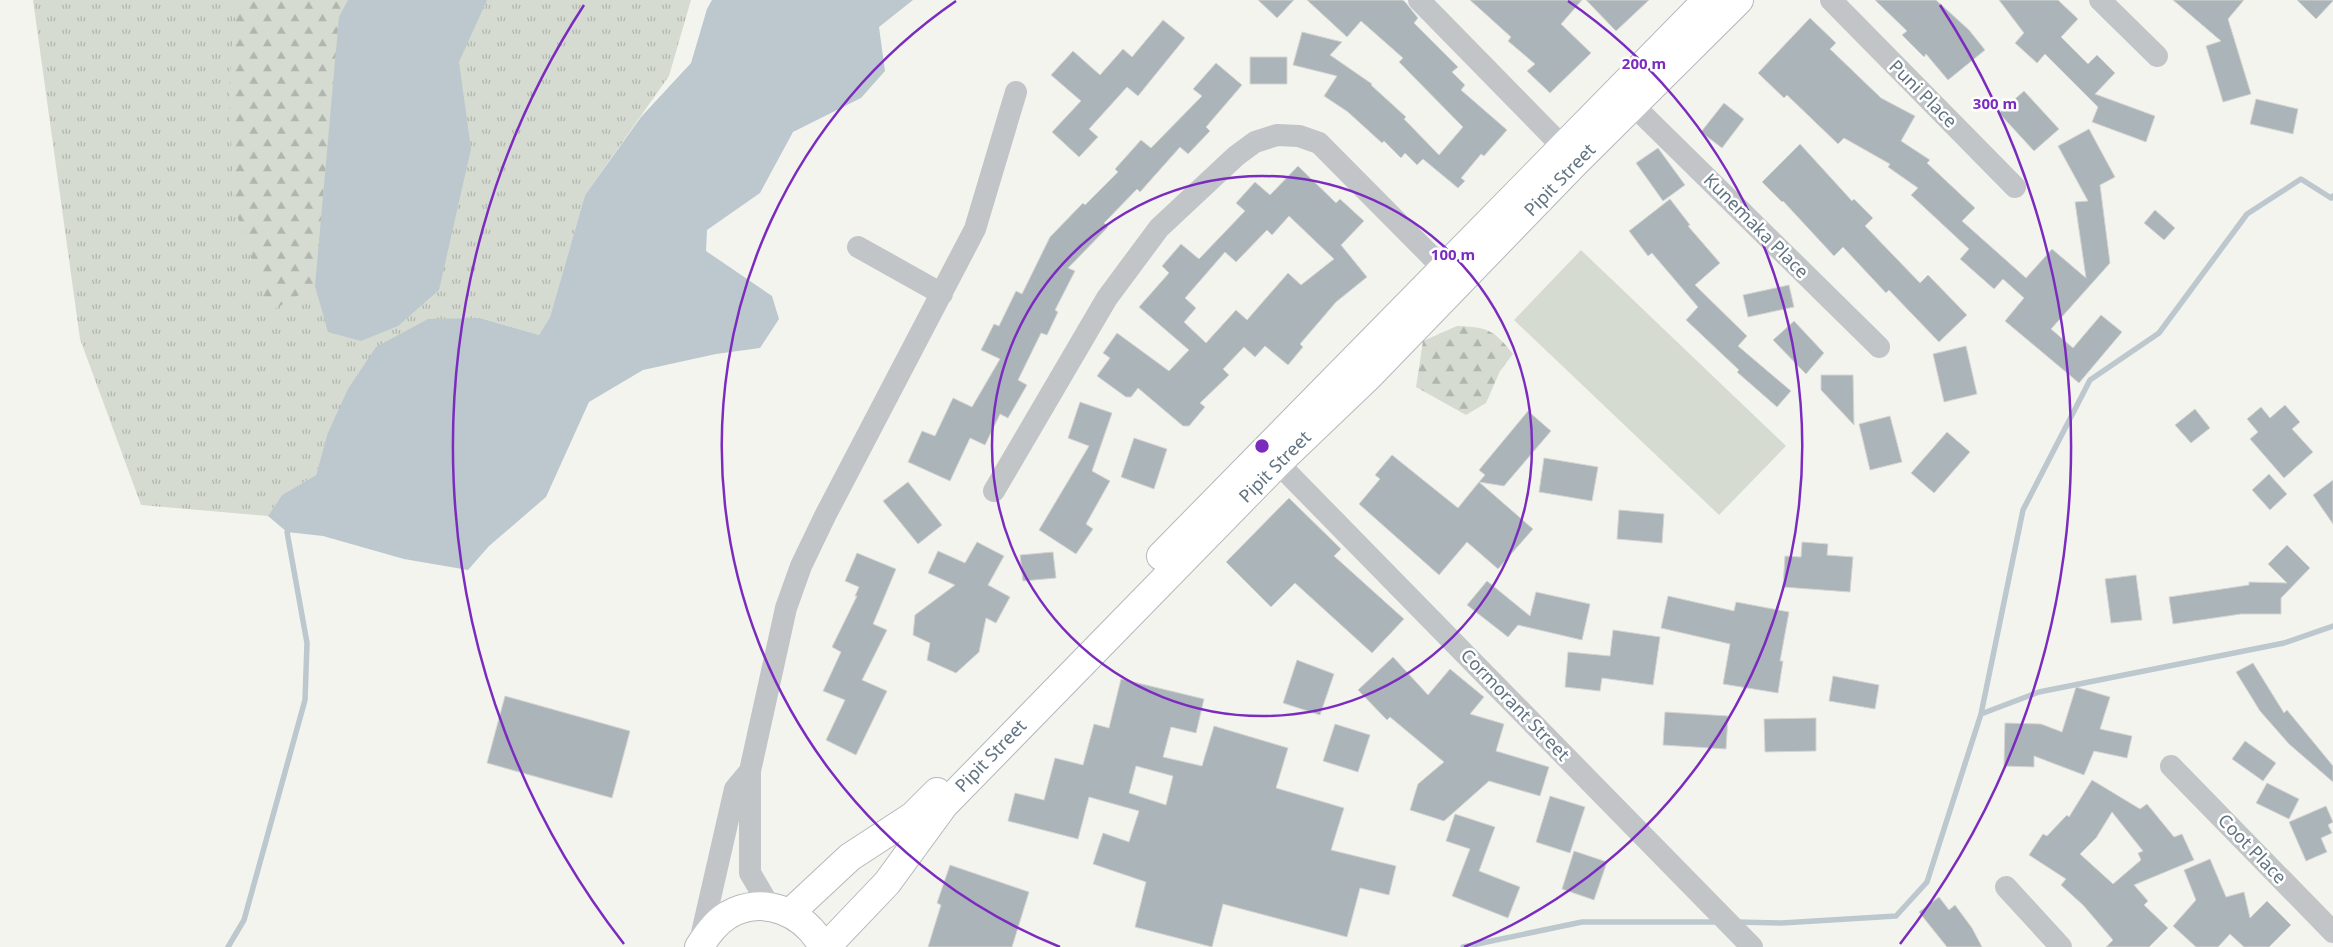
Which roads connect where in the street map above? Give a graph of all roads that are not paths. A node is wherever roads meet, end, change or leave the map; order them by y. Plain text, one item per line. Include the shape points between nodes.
1 (1419, 0) edge
2 (1739, 0) edge
3 (1831, 0) edge
4 (2100, 0) edge
5 (1701, 2) edge
6 (2157, 56) dead end
7 (1016, 92) dead end
8 (1634, 106) junction
9 (1563, 148) junction
10 (2015, 187) dead end
11 (858, 247) dead end
12 (1444, 269) junction
13 (942, 294) junction
14 (1879, 347) dead end
15 (1271, 457) junction
16 (994, 491) dead end
17 (2171, 766) dead end
18 (750, 771) junction
19 (2006, 887) dead end
20 (780, 910) junction
21 (2333, 932) edge
22 (1750, 946) edge
23 (699, 947) edge
24 (824, 947) edge
25 (2061, 947) edge

1 - 9 street
2 - 8 main road, Pipit Street
3 - 10 street, Puni Place
4 - 6 street
5 - 9 main road, Pipit Street
7 - 13 street via 975,229
8 - 14 street, Kunemaka Place
8 - 15 main road, Pipit Street via 1367,378
9 - 12 main road, Pipit Street
11 - 13 street
12 - 15 main road, Pipit Street
12 - 16 street via 1319,143 1299,136 1277,135 1255,142 1159,228 1107,298
13 - 18 street via 801,566 786,608
15 - 20 main road, Pipit Street via 1208,506 913,816 850,857
15 - 22 street, Cormorant Street
15 - 24 main road, Pipit Street via 944,804 887,883
17 - 21 street, Coot Place
18 - 20 street via 750,873
18 - 23 street via 735,789
19 - 25 street
20 - 23 main road via 748,908 728,915 711,929
20 - 24 main road via 804,922

